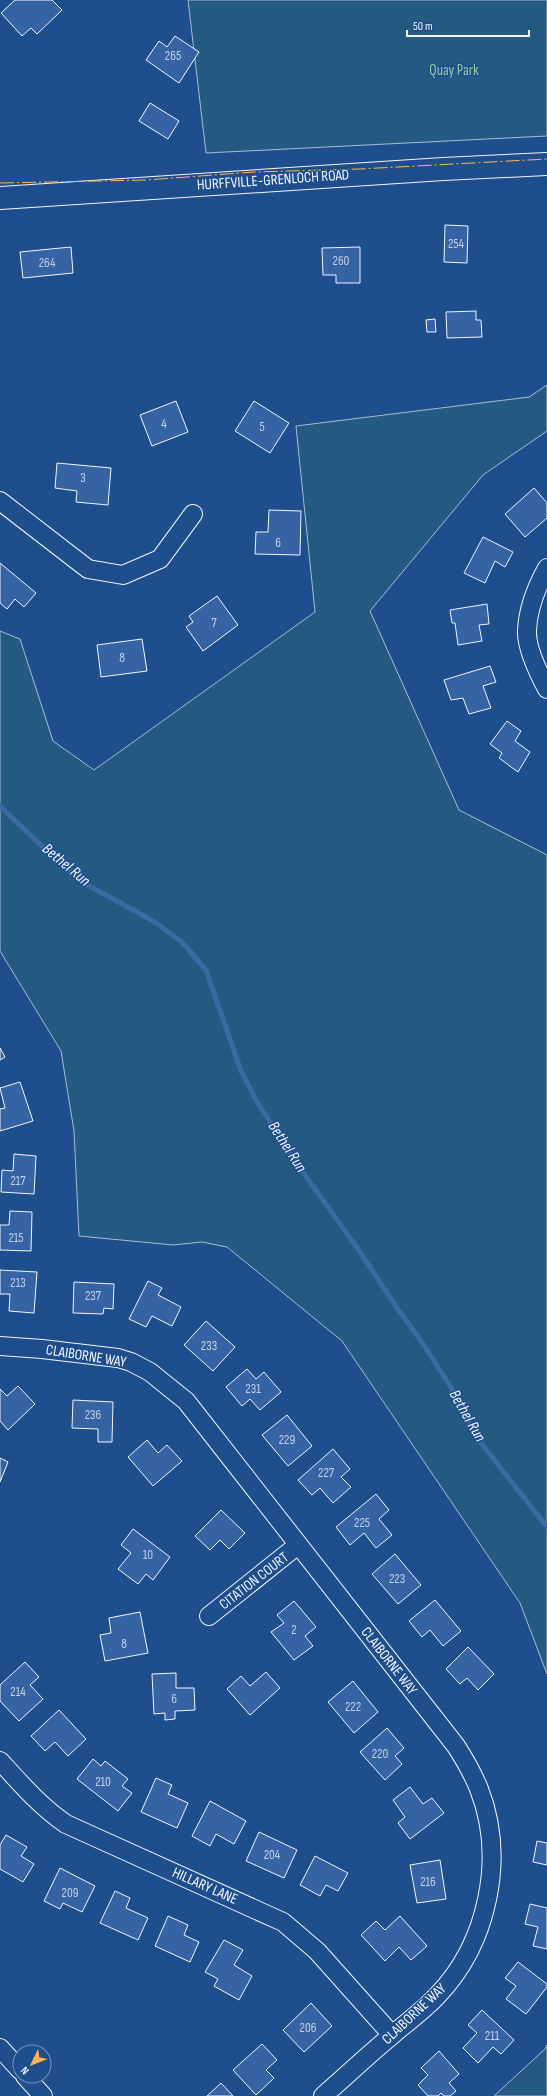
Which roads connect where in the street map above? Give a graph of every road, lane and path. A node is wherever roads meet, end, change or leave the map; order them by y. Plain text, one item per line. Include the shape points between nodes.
1 (547, 164) edge
2 (0, 198) edge
3 (0, 502) edge
4 (193, 514) dead end
5 (547, 568) edge
6 (547, 689) edge
7 (0, 1346) edge
8 (298, 1545) junction
9 (209, 1616) dead end
10 (0, 1761) edge
11 (392, 2035) junction
12 (0, 2048) edge
13 (12, 2061) edge
14 (32, 2084) edge
15 (43, 2096) edge
16 (323, 2096) edge

1 - 2 main road, HURFFVILLE-GRENLOCH ROAD
3 - 4 street via 88,568 123,575 160,559
5 - 6 street via 534,597 527,631 535,667
7 - 8 street, CLAIBORNE WAY via 118,1358 150,1372 186,1401
8 - 9 street, CITATION COURT
8 - 11 street, CLAIBORNE WAY via 456,1746 479,1790 490,1837 490,1886 480,1926 471,1946 456,1973 438,1995
10 - 11 street, HILLARY LANE via 47,1812 66,1824 283,1922 317,1951
11 - 16 street, CLAIBORNE WAY
12 - 13 street
14 - 15 street

